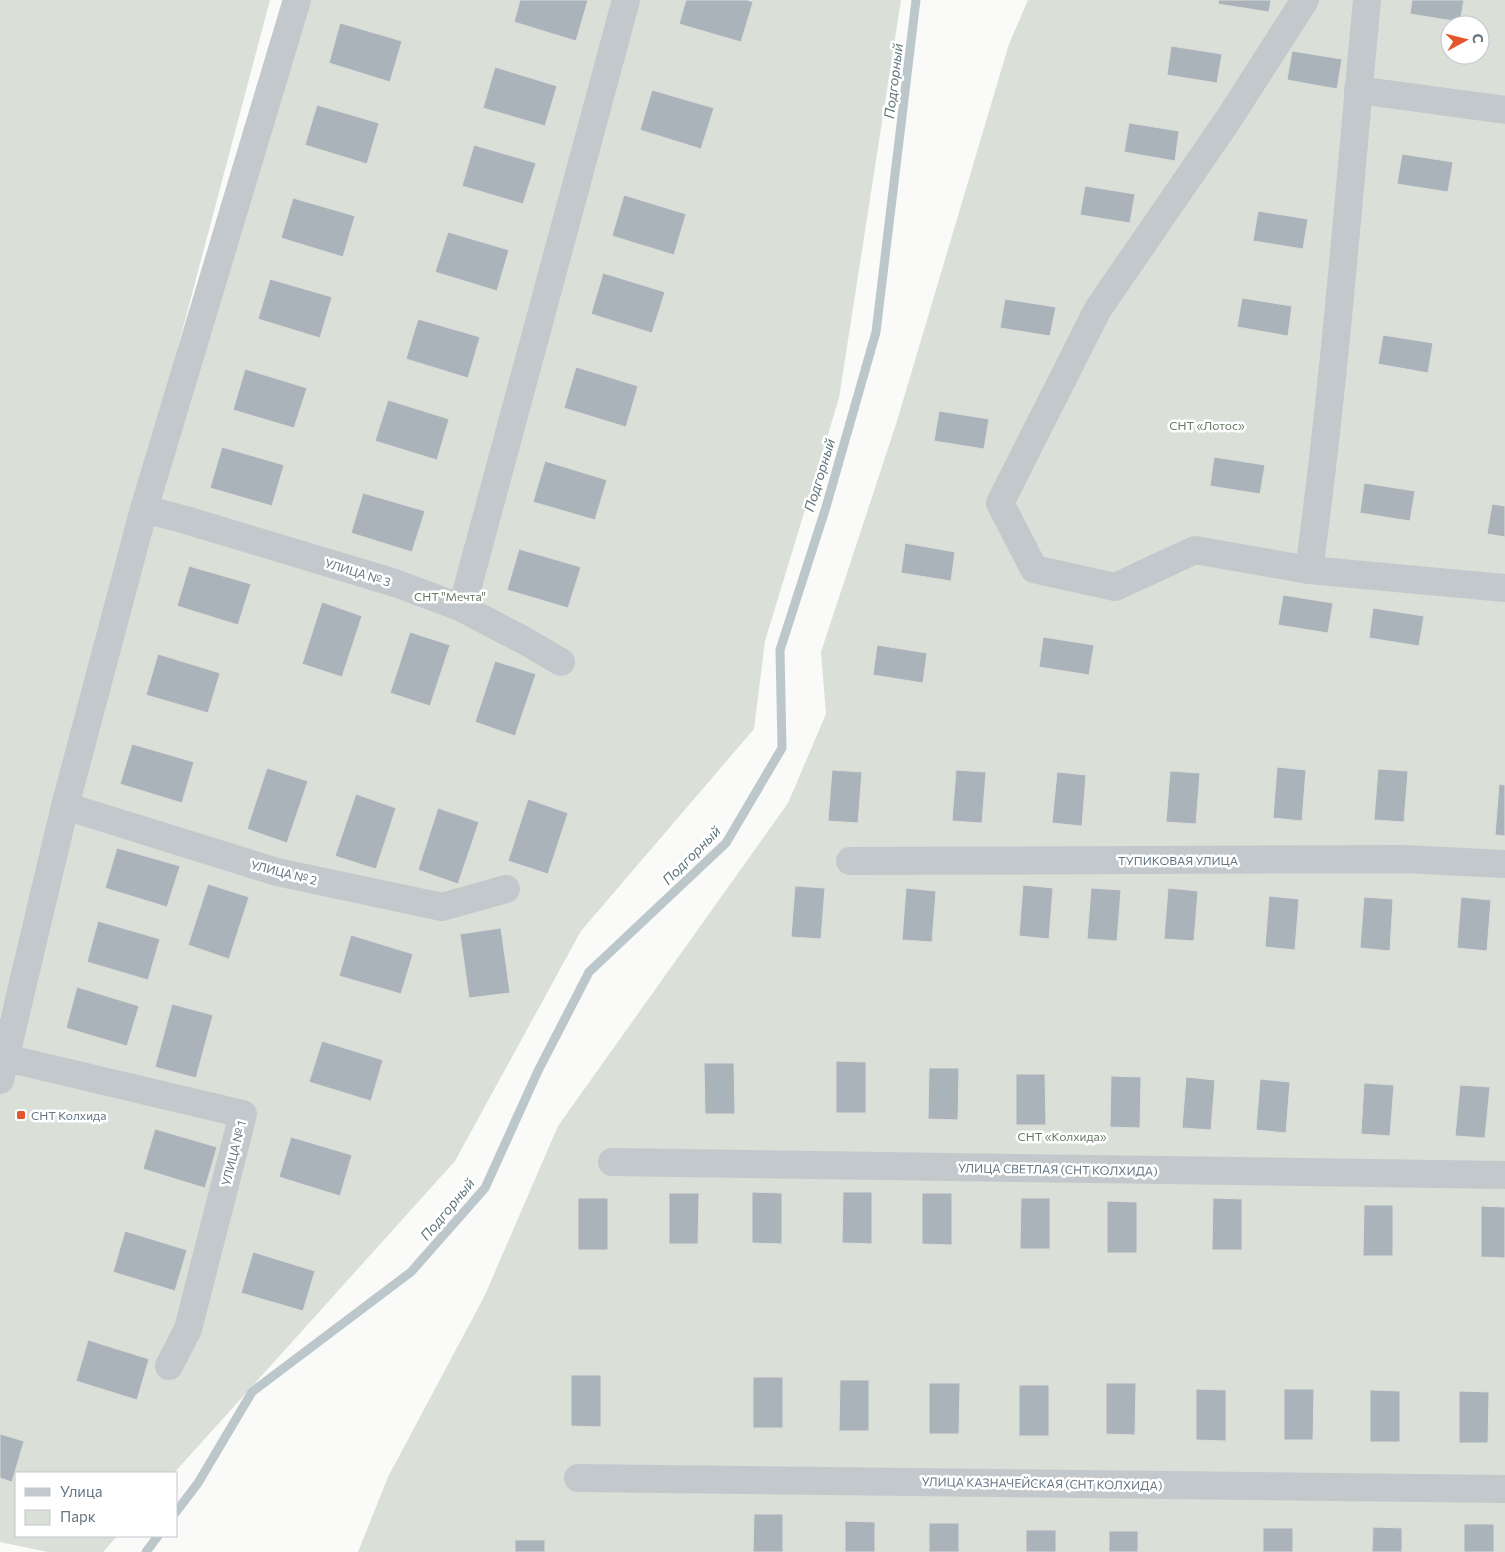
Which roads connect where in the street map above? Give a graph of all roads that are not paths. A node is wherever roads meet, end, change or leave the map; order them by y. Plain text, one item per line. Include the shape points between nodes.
1 (297, 0) edge
2 (626, 0) edge
3 (1305, 0) edge
4 (1367, 0) edge
5 (1358, 90) junction
6 (1505, 110) edge
7 (144, 509) junction
8 (1309, 570) junction
9 (1505, 588) edge
10 (462, 608) junction
11 (561, 662) dead end
12 (65, 806) junction
13 (850, 861) dead end
14 (1505, 864) edge
15 (506, 889) dead end
16 (3, 1069) edge
17 (612, 1162) dead end
18 (1505, 1176) edge
19 (169, 1366) dead end
20 (578, 1478) dead end
21 (1505, 1489) edge

1 - 7 street
2 - 10 street
3 - 8 street via 1228,120 1098,309 1000,503 1034,568 1115,587 1195,550
4 - 5 street
5 - 6 street
5 - 8 street via 1340,298
7 - 10 street, УЛИЦА № 3 via 395,583
7 - 12 street
8 - 9 street
10 - 11 street, УЛИЦА № 3
12 - 15 street, УЛИЦА № 2 via 277,872 442,907
12 - 16 street
13 - 14 street, ТУПИКОВАЯ УЛИЦА via 1403,859
16 - 19 street, УЛИЦА № 1 via 243,1114 188,1329
17 - 18 street, УЛИЦА СВЕТЛАЯ (СНТ КОЛХИДА)
20 - 21 street, УЛИЦА КАЗНАЧЕЙСКАЯ (СНТ КОЛХИДА)

